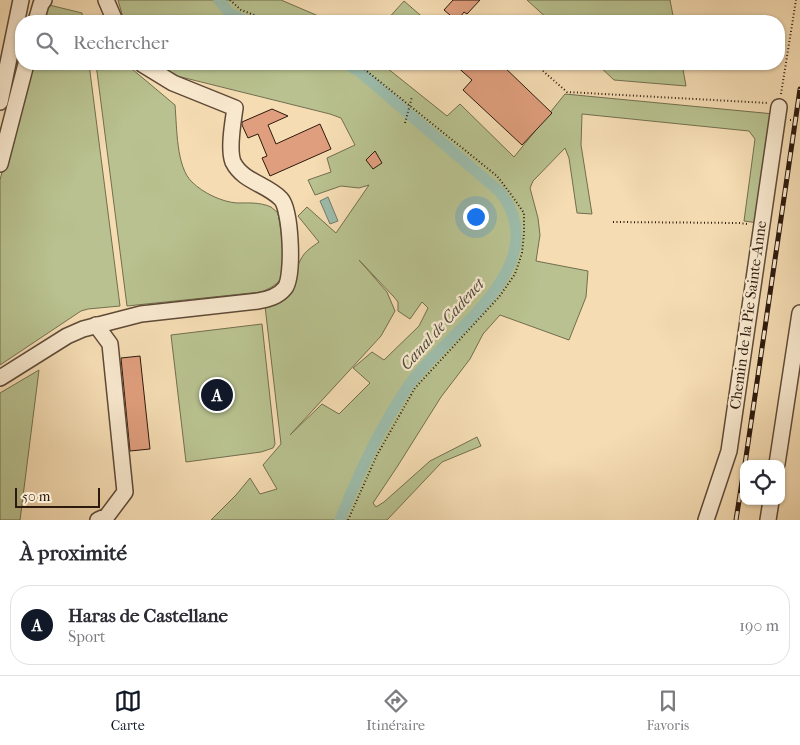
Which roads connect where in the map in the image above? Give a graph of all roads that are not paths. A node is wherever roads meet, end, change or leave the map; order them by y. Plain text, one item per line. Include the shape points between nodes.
1 (21, 0) edge
2 (44, 0) edge
3 (106, 0) edge
4 (18, 15) edge
5 (38, 15) edge
6 (112, 15) edge
7 (15, 29) edge
8 (24, 70) edge
9 (152, 70) edge
10 (0, 102) edge
11 (779, 107) road end
12 (0, 164) edge
13 (800, 313) edge
14 (96, 325) junction
15 (0, 378) edge
16 (778, 460) edge
17 (770, 505) edge
18 (98, 520) edge
19 (706, 520) edge
20 (768, 520) edge

1 - 4 street
2 - 5 street
3 - 6 street
7 - 10 street
8 - 12 street
9 - 14 street via 173,83 235,108 233,161 254,183 282,200 289,238 290,276 281,292 269,299 141,314
11 - 19 street, Chemin de la Pie Sainte-Anne via 729,451
13 - 16 street
14 - 15 street via 68,336
14 - 18 street via 110,344 125,492 107,516
17 - 20 street

